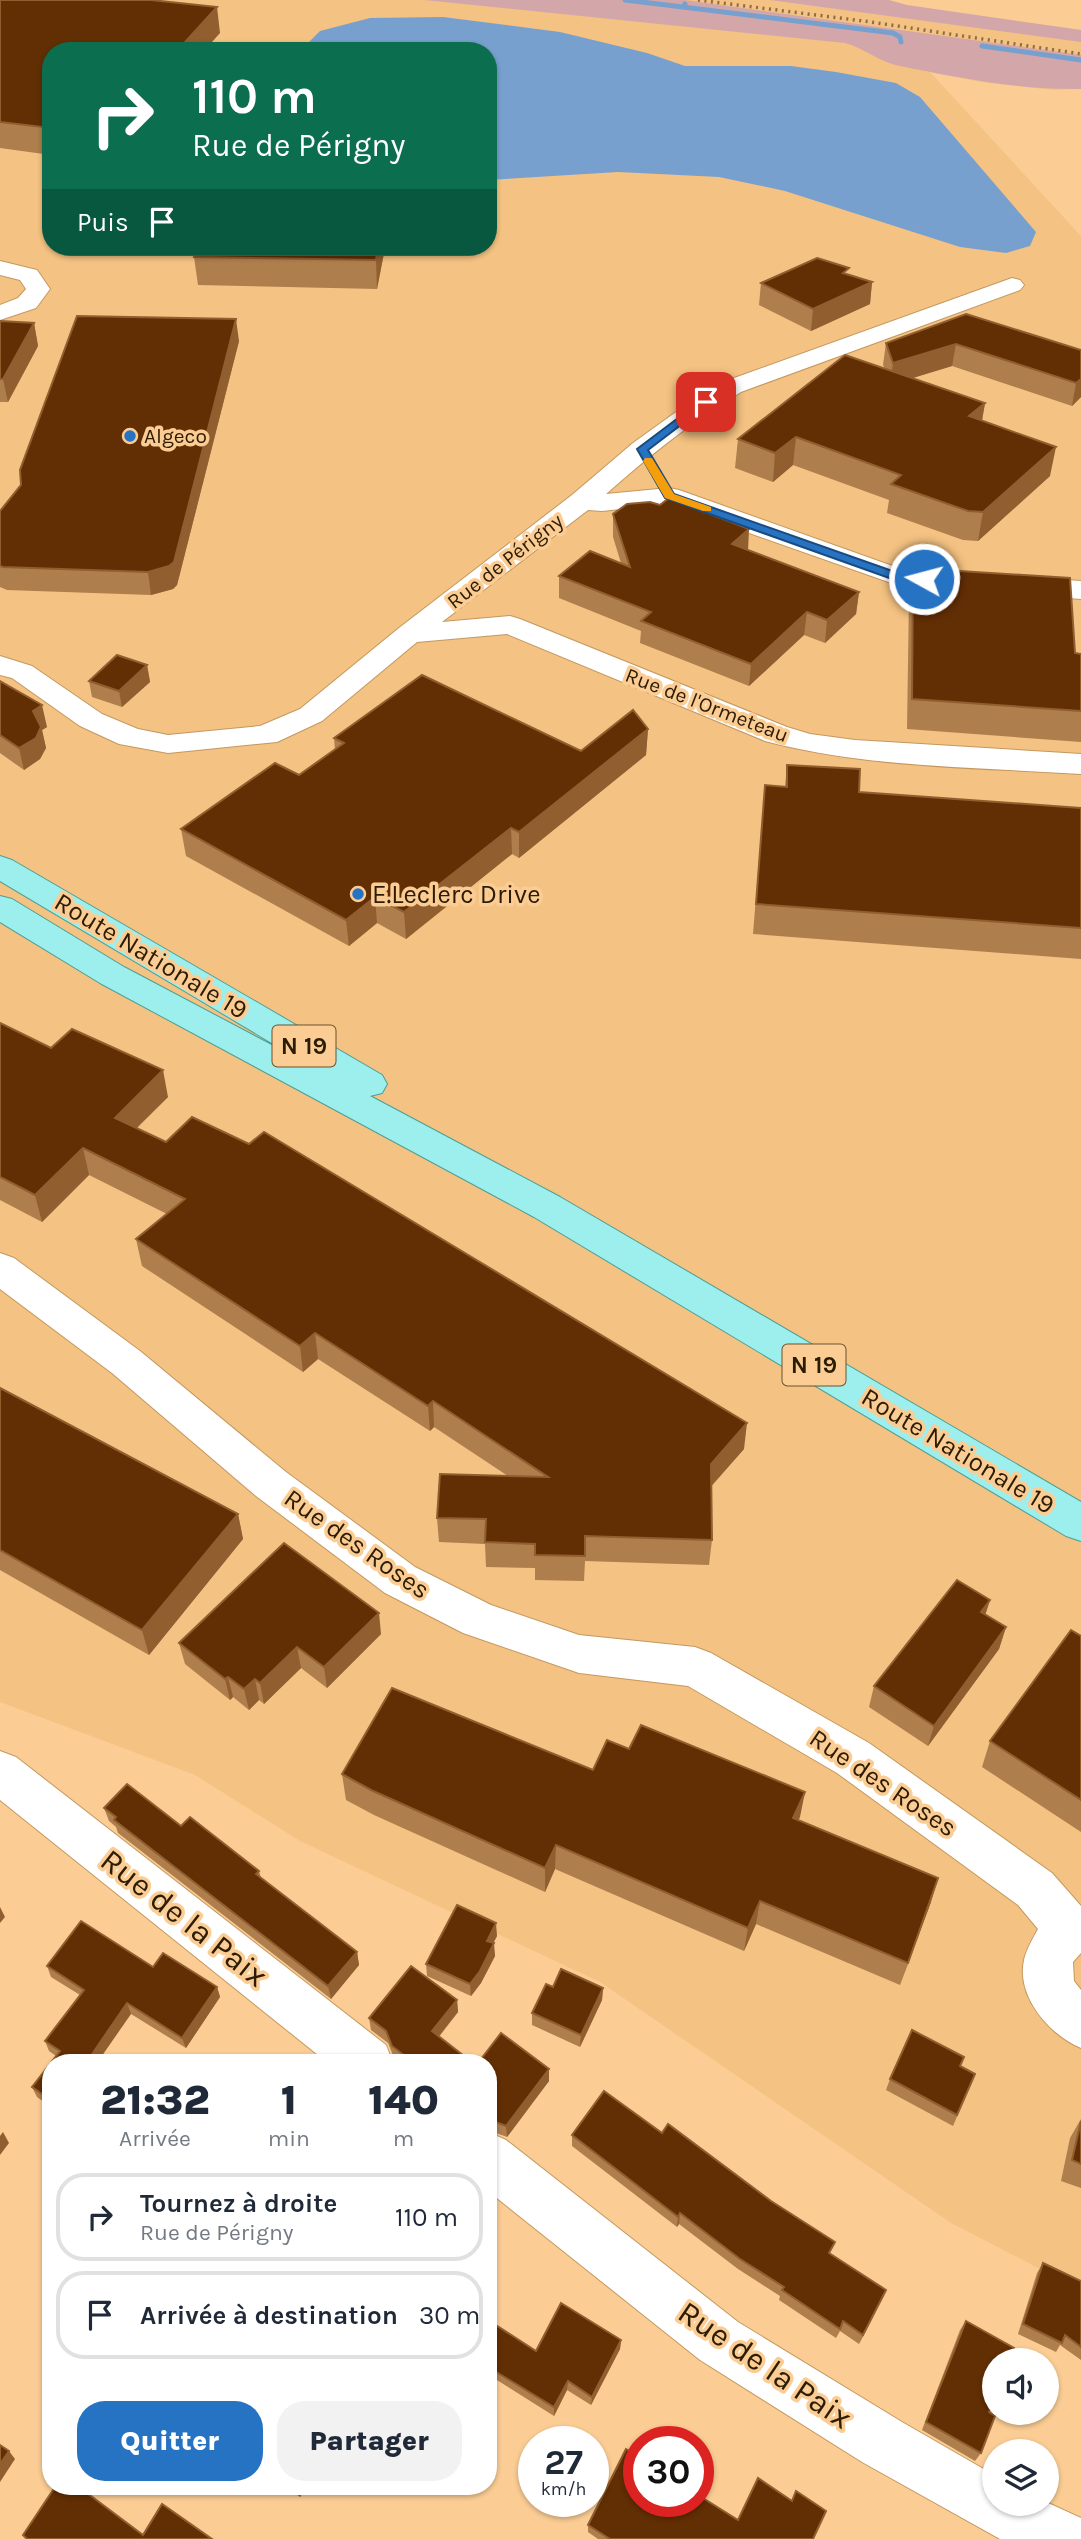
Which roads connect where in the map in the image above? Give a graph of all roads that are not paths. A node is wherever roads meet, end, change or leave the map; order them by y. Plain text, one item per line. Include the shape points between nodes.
1 (0, 268) edge
2 (1012, 285) dead end
3 (0, 313) edge
4 (642, 449) junction
5 (669, 496) junction
6 (582, 501) junction
7 (1081, 590) edge
8 (502, 598) junction
9 (409, 635) junction
10 (0, 665) edge
11 (1081, 764) edge
12 (0, 867) edge
13 (0, 907) edge
14 (547, 1207) junction
15 (0, 1268) edge
16 (1081, 1523) edge
17 (0, 1772) edge
18 (1076, 1930) edge
19 (1081, 2023) edge
20 (357, 2054) edge
21 (497, 2165) edge
22 (1062, 2539) edge

1 - 3 street via 29,275 38,289 27,303
2 - 4 street, Rue de Périgny via 732,387
4 - 5 street
4 - 6 street, Rue de Périgny
5 - 6 street
5 - 7 street via 897,577
6 - 8 street, Rue de Périgny
8 - 9 street, Rue de l'Ormeteau
8 - 9 street, Rue de Périgny
8 - 11 street, Rue de l'Ormeteau via 776,734 855,749
9 - 10 street, Rue de Périgny via 311,715 266,735 229,740 168,744 130,737 91,720 22,672
12 - 14 main road, Route Nationale 19 / N 19 via 415,1112
13 - 14 main road, Route Nationale 19 / N 19 via 112,975
14 - 16 main road, Route Nationale 19 / N 19
15 - 18 street, Rue des Roses via 118,1355 271,1484 400,1580 478,1620 579,1654 695,1667 853,1758 1035,1889
17 - 20 street, Rue de la Paix
18 - 19 street via 1059,1941 1047,1970 1057,2002
21 - 22 street, Rue de la Paix via 719,2341 882,2442

